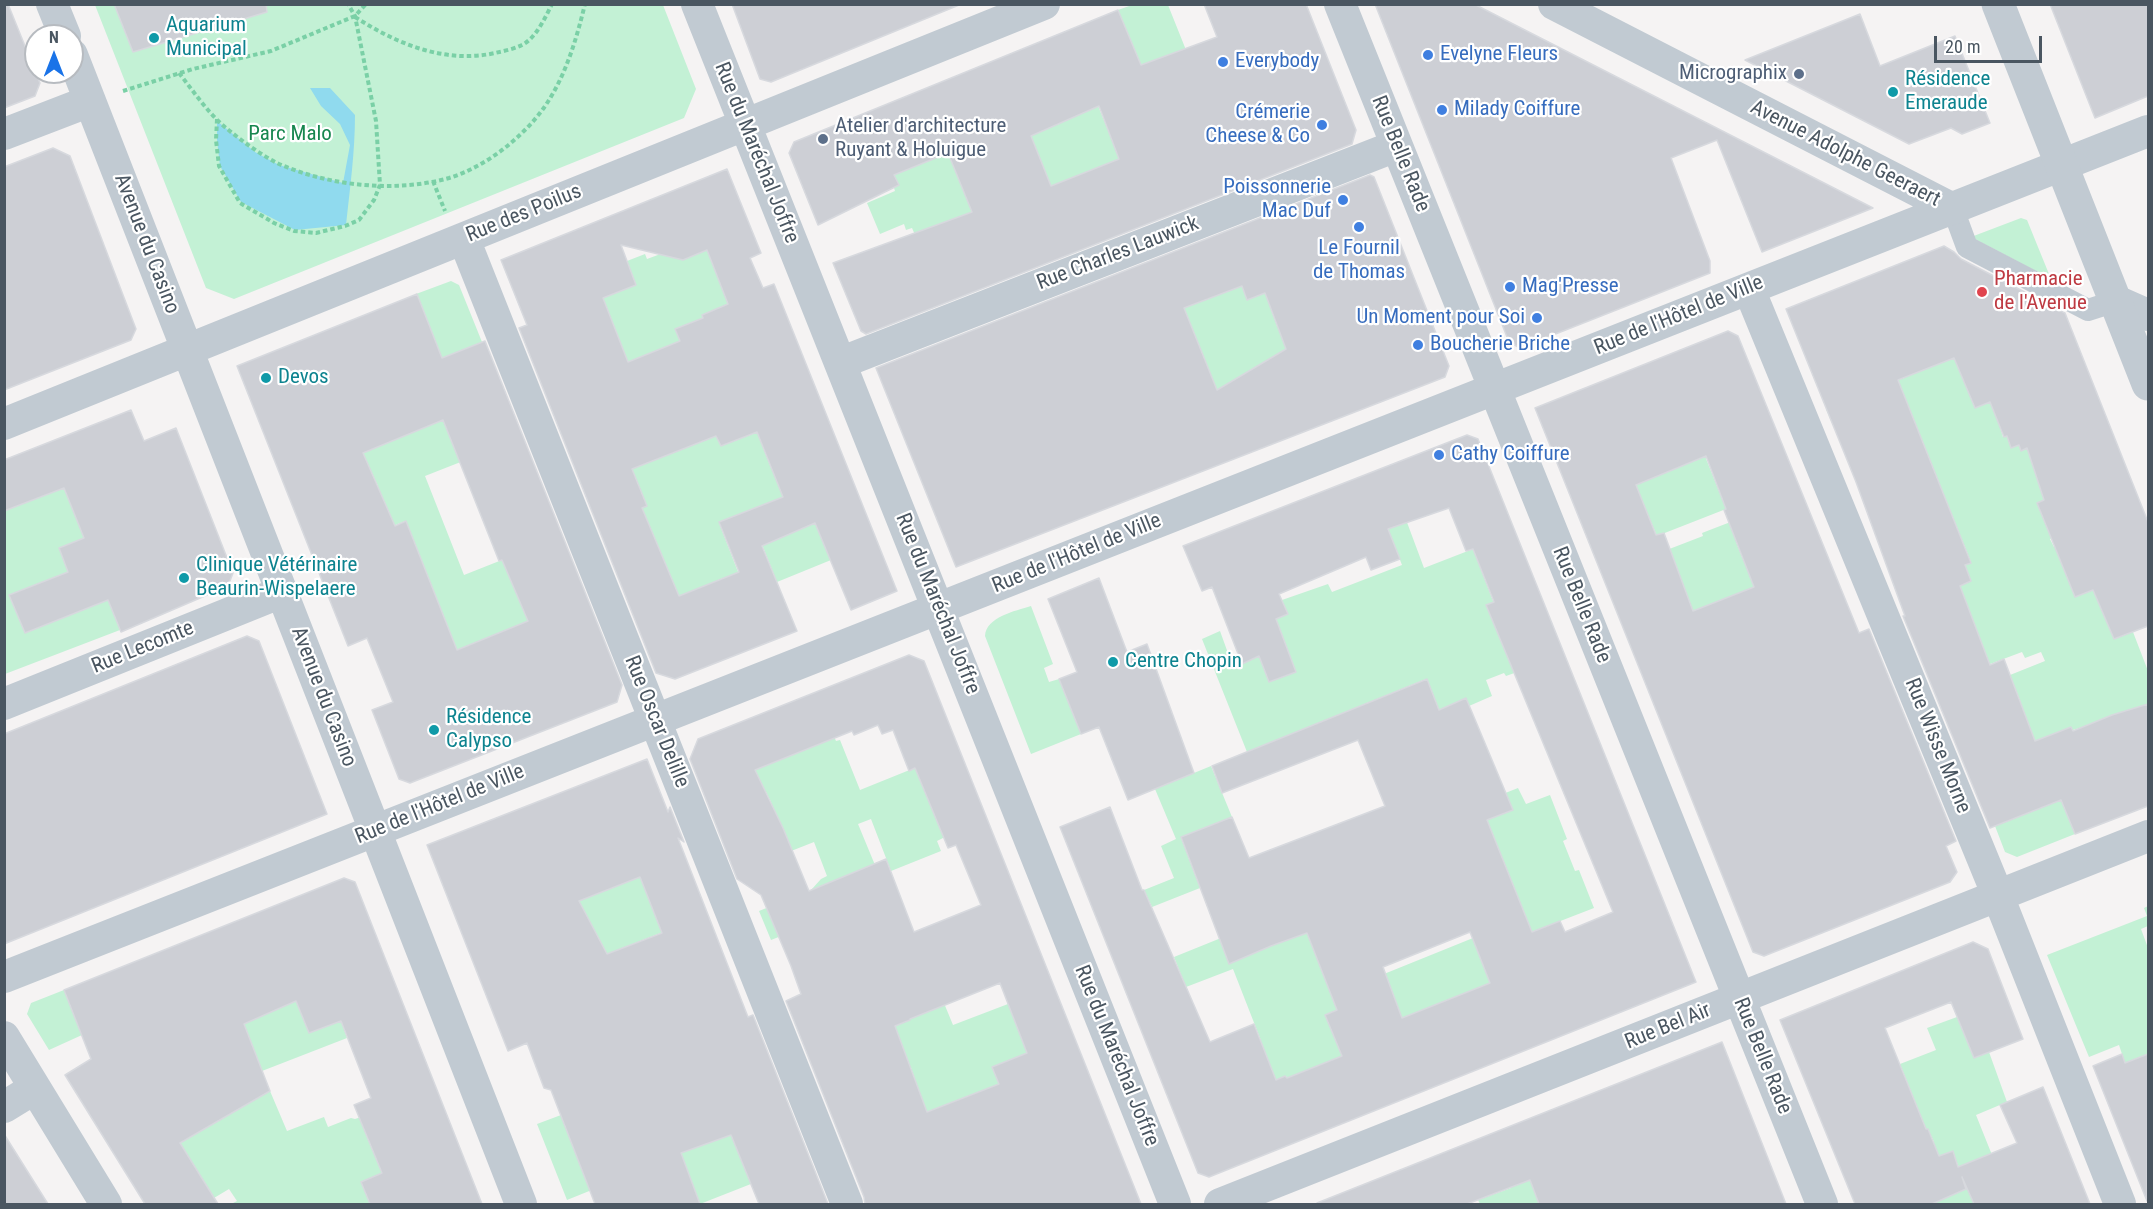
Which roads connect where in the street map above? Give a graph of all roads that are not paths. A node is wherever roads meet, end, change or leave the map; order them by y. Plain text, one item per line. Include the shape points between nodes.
1 (52, 4) edge
2 (697, 4) edge
3 (1044, 4) edge
4 (1340, 4) edge
5 (1554, 4) edge
6 (1998, 4) edge
7 (60, 24) edge
8 (83, 84) edge
9 (90, 101) junction
10 (746, 125) junction
11 (2148, 131) edge
12 (4, 134) edge
13 (1396, 146) junction
14 (2062, 165) junction
15 (1953, 209) junction
16 (464, 239) junction
17 (1749, 289) junction
18 (2116, 301) junction
19 (2148, 315) edge
20 (187, 350) junction
21 (840, 363) junction
22 (2148, 384) edge
23 (1494, 390) junction
24 (4, 424) edge
25 (282, 592) junction
26 (938, 609) junction
27 (4, 704) edge
28 (655, 721) junction
29 (375, 831) junction
30 (2148, 836) edge
31 (1998, 896) junction
32 (4, 977) edge
33 (1739, 999) junction
34 (4, 1037) edge
35 (35, 1088) junction
36 (4, 1107) edge
37 (105, 1204) edge
38 (521, 1204) edge
39 (847, 1204) edge
40 (1175, 1204) edge
41 (1220, 1204) edge
42 (1822, 1204) edge
43 (2120, 1204) edge

1 - 7 street
2 - 10 street, Rue du Maréchal Joffre
3 - 10 street, Rue des Poilus
4 - 13 street, Rue Belle Rade
5 - 15 street, Avenue Adolphe Geeraert
6 - 14 street
8 - 9 street, Avenue du Casino
9 - 12 street
9 - 20 street, Avenue du Casino
10 - 16 street, Rue des Poilus
10 - 21 street, Rue du Maréchal Joffre
11 - 14 street, Rue de l'Hôtel de Ville
13 - 21 street, Rue Charles Lauwick
13 - 23 street, Rue Belle Rade
14 - 15 street, Rue de l'Hôtel de Ville
14 - 18 street
15 - 17 street, Rue de l'Hôtel de Ville
15 - 18 street, Avenue Adolphe Geeraert via 1967,247 2088,310
16 - 20 street, Rue des Poilus
16 - 28 street, Rue Oscar Delille
17 - 23 street, Rue de l'Hôtel de Ville
17 - 31 street, Rue Wisse Morne
18 - 19 street
18 - 22 street
20 - 24 street, Rue des Poilus
20 - 25 street, Avenue du Casino
21 - 26 street, Rue du Maréchal Joffre
23 - 26 street, Rue de l'Hôtel de Ville
23 - 33 street, Rue Belle Rade
25 - 27 street, Rue Lecomte
25 - 29 street, Avenue du Casino
26 - 28 street, Rue de l'Hôtel de Ville
26 - 40 street, Rue du Maréchal Joffre
28 - 29 street, Rue de l'Hôtel de Ville
28 - 39 street, Rue Oscar Delille
29 - 32 street, Rue de l'Hôtel de Ville
29 - 38 street, Avenue du Casino
30 - 31 street, Rue Bel Air
31 - 33 street, Rue Bel Air
31 - 43 street, Rue Wisse Morne
33 - 41 street, Rue Bel Air
33 - 42 street, Rue Belle Rade
34 - 35 street
35 - 36 street
35 - 37 street

